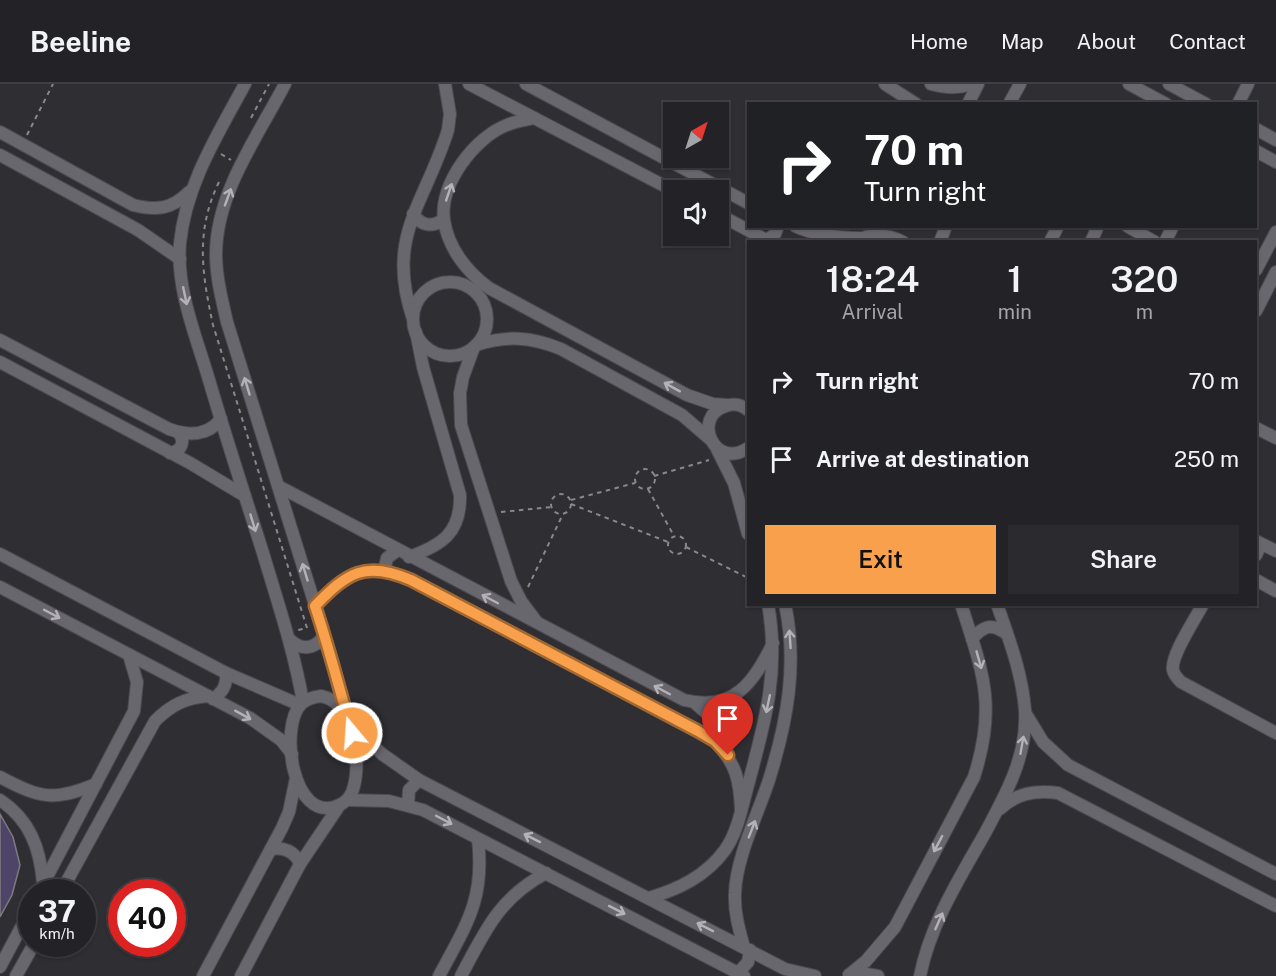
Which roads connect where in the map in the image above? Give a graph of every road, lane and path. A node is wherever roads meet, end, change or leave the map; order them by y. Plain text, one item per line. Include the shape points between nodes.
1 (53, 84) edge
2 (245, 84) edge
3 (285, 84) edge
4 (445, 84) edge
5 (469, 84) edge
6 (526, 84) edge
7 (885, 84) edge
8 (931, 84) edge
9 (971, 84) edge
10 (978, 84) edge
11 (1018, 84) edge
12 (1129, 84) edge
13 (1169, 84) edge
14 (1248, 84) edge
15 (541, 88) edge
16 (913, 102) edge
17 (970, 102) edge
18 (1011, 102) edge
19 (1162, 102) edge
20 (1202, 102) edge
21 (1239, 102) edge
22 (534, 118) junction
23 (1257, 130) edge
24 (0, 132) edge
25 (1276, 140) edge
26 (22, 144) junction
27 (210, 148) junction
28 (1257, 152) edge
29 (0, 155) edge
30 (1276, 162) edge
31 (242, 166) junction
32 (663, 185) edge
33 (192, 189) junction
34 (747, 202) edge
35 (133, 205) junction
36 (413, 214) junction
37 (444, 219) junction
38 (122, 220) junction
39 (729, 220) edge
40 (801, 228) edge
41 (880, 228) edge
42 (1130, 228) edge
43 (1276, 232) edge
44 (862, 238) edge
45 (767, 240) edge
46 (898, 240) edge
47 (1152, 240) edge
48 (180, 259) junction
49 (466, 268) junction
50 (1257, 268) edge
51 (1276, 272) edge
52 (489, 288) junction
53 (470, 289) junction
54 (1257, 309) edge
55 (413, 319) junction
56 (416, 332) junction
57 (0, 340) edge
58 (475, 346) junction
59 (0, 362) edge
60 (740, 406) edge
61 (221, 419) junction
62 (1257, 428) edge
63 (178, 432) junction
64 (1276, 438) edge
65 (716, 448) junction
66 (747, 449) edge
67 (170, 453) junction
68 (654, 476) junction
69 (635, 483) junction
70 (278, 486) junction
71 (648, 489) junction
72 (245, 496) junction
73 (571, 500) junction
74 (571, 504) junction
75 (552, 507) junction
76 (488, 513) junction
77 (563, 513) junction
78 (747, 530) edge
79 (674, 536) junction
80 (668, 542) junction
81 (1257, 546) edge
82 (686, 547) junction
83 (398, 550) junction
84 (1276, 551) edge
85 (0, 554) edge
86 (409, 557) junction
87 (387, 571) junction
88 (747, 578) edge
89 (1257, 581) edge
90 (0, 587) edge
91 (1276, 591) edge
92 (521, 601) junction
93 (315, 606) junction
94 (768, 606) edge
95 (785, 606) edge
96 (962, 606) edge
97 (998, 606) edge
98 (1202, 606) edge
99 (538, 625) junction
100 (1007, 634) junction
101 (324, 636) junction
102 (972, 639) junction
103 (290, 640) junction
104 (773, 643) junction
105 (129, 655) junction
106 (226, 673) junction
107 (210, 697) junction
108 (694, 703) junction
109 (301, 704) junction
110 (1025, 712) junction
111 (346, 715) junction
112 (126, 726) junction
113 (1276, 733) edge
114 (145, 736) junction
115 (715, 741) junction
116 (292, 754) junction
117 (0, 777) edge
118 (296, 777) junction
119 (419, 780) junction
120 (96, 784) junction
121 (20, 787) junction
122 (4, 802) edge
123 (343, 803) junction
124 (408, 805) junction
125 (741, 811) junction
126 (995, 814) junction
127 (478, 839) junction
128 (726, 848) junction
129 (271, 849) junction
130 (742, 857) junction
131 (300, 864) junction
132 (546, 873) junction
133 (1276, 874) edge
134 (40, 879) edge
135 (46, 879) edge
136 (68, 879) edge
137 (649, 898) junction
138 (1276, 906) edge
139 (472, 914) junction
140 (489, 925) junction
141 (18, 933) edge
142 (747, 948) junction
143 (27, 957) edge
144 (0, 967) edge
145 (741, 974) edge
146 (16, 976) edge
147 (203, 976) edge
148 (241, 976) edge
149 (439, 976) edge
150 (461, 976) edge
151 (815, 976) edge
152 (847, 976) edge
153 (878, 976) edge
154 (920, 976) edge

1 - 26 path
2 - 27 street
3 - 31 street
4 - 36 street via 450,114 448,130
5 - 22 street
6 - 15 street
7 - 16 street
8 - 9 street
10 - 17 street
11 - 18 street
12 - 19 street
13 - 20 street
14 - 21 street
15 - 34 street
22 - 32 street
37 -> 22 street via 451,185 473,149 507,125
23 - 25 street
24 - 26 street
26 - 35 street
27 - 31 path
27 - 33 street
28 - 30 street
29 - 38 street
70 -> 31 street via 227,322 218,274 219,230
33 - 35 street via 168,207
33 - 48 street
35 - 38 street via 137,214 134,219
36 - 37 street via 427,225
36 - 55 street via 402,256 406,299
37 - 49 street via 448,237
38 - 48 street
39 - 45 street
40 - 44 street via 821,235
41 - 44 street
42 - 47 street
43 - 50 street
44 - 46 street via 884,235
48 -> 61 street via 188,306
49 - 52 street
49 - 53 street
51 - 54 street
52 - 53 street
60 -> 52 street via 713,404 687,395
53 - 55 street via 458,283 432,286 419,300
53 - 58 street via 486,309 484,335
55 - 56 street
56 - 58 street via 423,344 448,356
56 - 86 street via 460,507 453,530 446,538
57 - 63 street
58 - 65 street via 510,338 545,342 682,415
58 - 76 street via 463,377 459,409
59 - 67 street
60 - 65 street via 719,409 713,415 708,432
61 - 63 street via 214,428 203,432
61 - 72 street
62 - 64 street
63 - 67 street via 183,438 182,446
65 - 66 street via 731,454
65 - 68 path
65 - 78 street via 734,483
67 - 72 street
68 - 69 path via 648,470 639,471
68 - 71 path via 654,484
69 - 71 path
69 - 73 path
70 - 83 street
93 -> 70 street
71 - 79 path
72 -> 103 street
73 - 74 path
73 - 75 path via 564,494 556,495
74 - 77 path
74 - 80 path
75 - 76 path
75 - 77 path
76 - 92 street
77 - 92 path
79 - 80 path
79 - 82 path via 685,539
80 - 82 path via 676,554
81 - 84 street
82 - 88 path
83 - 86 street
83 - 87 street via 387,558
85 - 106 street
99 -> 86 street
87 - 93 street via 354,574
87 - 115 street via 411,580
89 - 91 street
90 -> 105 street
92 - 99 street
93 - 101 street
94 - 104 street
130 -> 95 street via 786,720 792,667
96 - 102 street
97 - 100 street
98 - 113 street via 1176,655 1176,678
108 -> 99 street
100 - 102 street via 988,627
100 - 110 street via 1016,659
101 - 103 street via 312,647 304,648
101 - 111 street
102 -> 152 street via 985,683 987,707 986,731 974,777 895,927 866,961
103 - 109 street
104 - 108 street via 741,692 718,701
104 -> 125 street via 770,695
105 - 107 street
105 - 112 street via 137,696
106 - 107 street via 223,691
106 - 109 street
107 - 114 street via 186,700 166,710
107 -> 116 street via 266,728
108 - 115 street via 721,726 720,737
109 - 111 street via 315,697 328,697
109 - 116 street via 294,722
126 -> 110 street via 1019,764
110 - 133 street via 1043,742 1068,765
111 - 119 street via 382,754
111 - 123 street via 355,746 356,773 352,792
112 - 114 street via 137,724
112 - 120 street
114 - 136 street
115 - 125 street via 737,773
116 - 118 street
117 - 121 street
118 - 123 street via 312,804 321,807
118 - 129 street via 289,812
119 - 124 street via 409,790
137 -> 119 street
120 - 121 street via 49,796
120 - 135 street
121 - 122 street via 19,799
122 - 134 street via 31,832 38,848
123 - 124 street via 389,801
123 - 131 street
124 -> 127 street
125 - 128 street
126 - 138 street via 1023,794 1058,793
154 -> 126 street via 947,903
127 - 132 street
127 - 139 street via 480,875
128 - 130 street via 731,858
128 - 137 street via 700,875
129 - 131 street via 286,850
129 - 147 street
130 - 142 street via 735,892 737,920
131 - 148 street
132 - 140 street via 515,893
132 -> 145 street
142 -> 137 street
139 - 140 street
139 - 149 street
140 - 150 street
141 - 144 street
142 - 145 street via 748,962
142 - 151 street via 785,969
143 - 146 street
152 - 153 street

